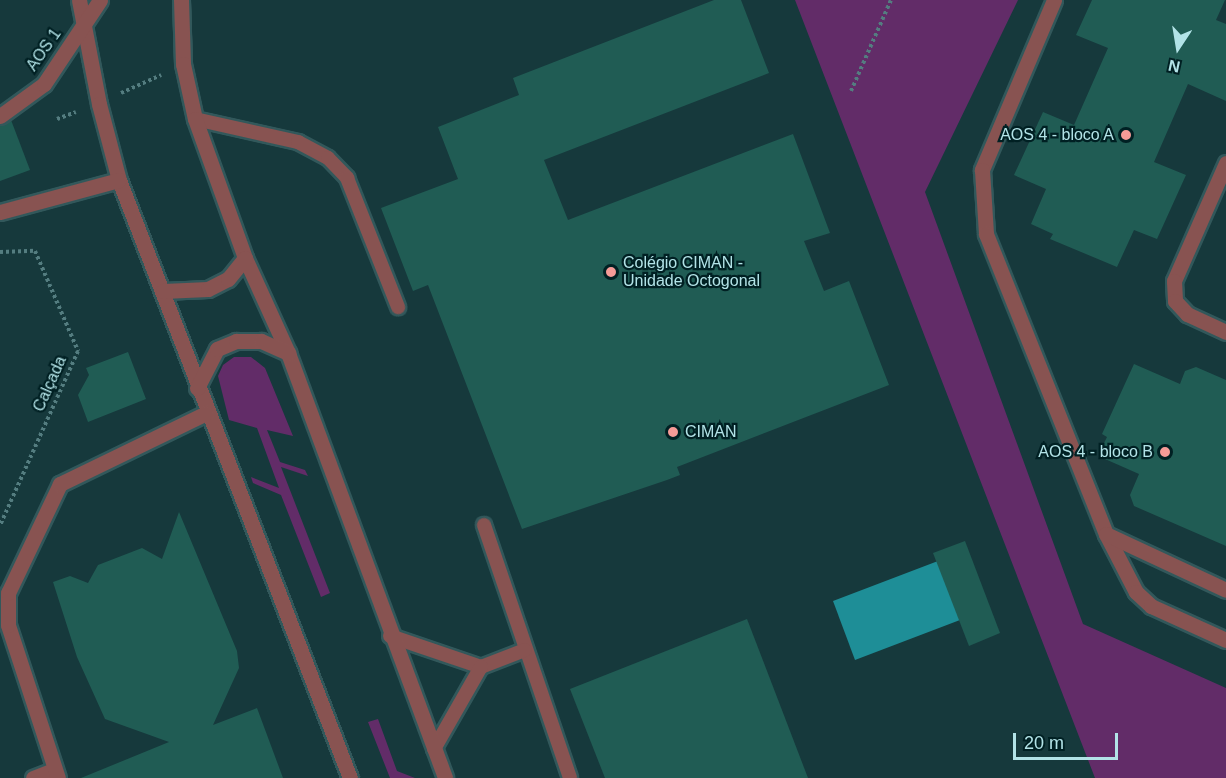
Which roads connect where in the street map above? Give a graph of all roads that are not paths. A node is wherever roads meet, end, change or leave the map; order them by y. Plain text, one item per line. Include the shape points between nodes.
1 (80, 0) edge
2 (100, 0) edge
3 (1054, 0) edge
4 (178, 1) edge
5 (85, 23) junction
6 (0, 116) edge
7 (195, 119) junction
8 (1226, 163) edge
9 (119, 180) junction
10 (0, 212) edge
11 (245, 258) junction
12 (163, 291) junction
13 (398, 307) dead end
14 (1226, 332) edge
15 (288, 353) junction
16 (197, 388) junction
17 (206, 412) junction
18 (484, 525) dead end
19 (1106, 534) junction
20 (1226, 590) edge
21 (390, 636) junction
22 (1226, 640) edge
23 (525, 650) junction
24 (481, 667) junction
25 (434, 749) junction
26 (56, 774) edge
27 (33, 778) edge
28 (350, 778) edge
29 (445, 778) edge
30 (570, 778) edge

1 - 5 street
2 - 5 street, AOS 1
3 - 19 street via 989,147 981,199 986,234
4 - 7 street via 183,64
5 - 6 street, AOS 1 via 44,84
5 - 9 street via 99,104
7 - 11 street
7 - 13 lane via 298,142 328,158 347,178
8 - 14 street via 1174,281 1175,300 1187,314
9 - 10 street
9 - 12 street
11 - 12 street via 228,279 208,289
11 - 15 street
12 - 16 street
15 - 16 street via 261,340 236,341 217,349
15 - 21 street
16 - 17 street
17 - 26 street via 60,484 8,593 8,626
17 - 28 street
18 - 23 lane
19 - 20 street
19 - 22 street via 1137,592 1151,606
21 - 24 lane
21 - 25 street
23 - 24 lane
23 - 30 lane
24 - 25 lane
25 - 29 street
26 - 27 street

